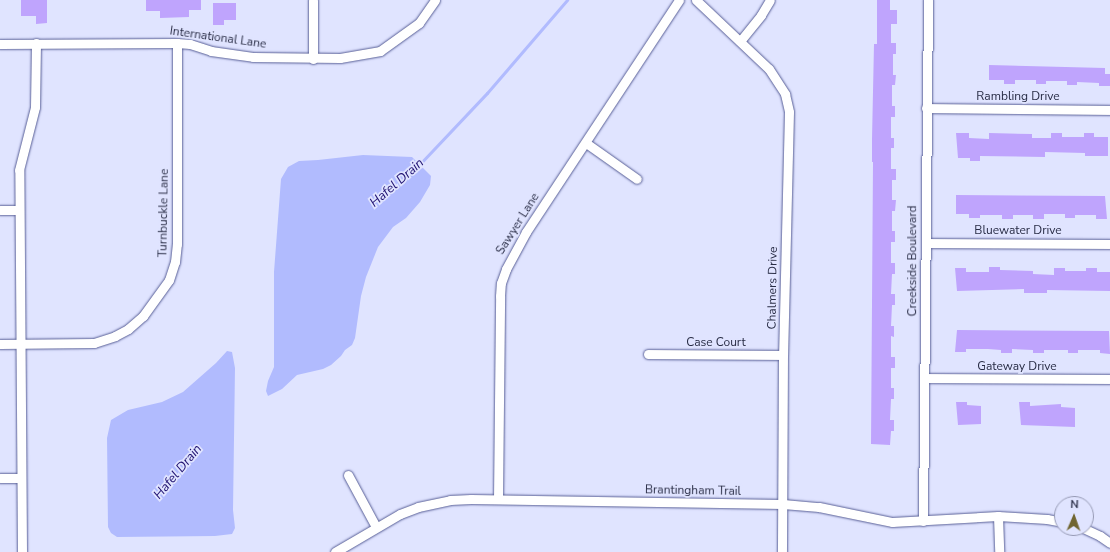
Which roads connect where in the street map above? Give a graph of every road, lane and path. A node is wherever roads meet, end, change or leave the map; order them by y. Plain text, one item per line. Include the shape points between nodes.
1 (313, 0) edge
2 (435, 0) edge
3 (679, 0) edge
4 (696, 0) edge
5 (770, 0) edge
6 (928, 0) edge
7 (741, 40) junction
8 (36, 43) junction
9 (177, 43) junction
10 (0, 44) edge
11 (313, 58) junction
12 (926, 108) junction
13 (1110, 110) edge
14 (586, 143) junction
15 (638, 178) dead end
16 (0, 210) edge
17 (19, 210) junction
18 (926, 243) junction
19 (1110, 244) edge
20 (0, 344) edge
21 (20, 344) junction
22 (648, 354) dead end
23 (784, 355) junction
24 (924, 378) junction
25 (1110, 379) edge
26 (348, 475) dead end
27 (0, 478) edge
28 (21, 478) junction
29 (498, 499) junction
30 (783, 504) junction
31 (998, 516) junction
32 (1054, 520) edge
33 (923, 522) junction
34 (376, 527) junction
35 (1094, 533) edge
36 (1110, 543) edge
37 (22, 552) edge
38 (335, 552) edge
39 (782, 552) edge
40 (999, 552) edge

1 - 11 street
2 - 11 street, International Lane via 419,23 380,51 340,58
3 - 14 street, Sawyer Lane
4 - 7 street, Chalmers Drive
5 - 7 street
6 - 12 street, Creekside Boulevard
7 - 23 street, Chalmers Drive via 769,69 785,94 789,112
8 - 9 street, International Lane
8 - 10 street, International Lane
8 - 17 street via 35,107 19,170
9 - 11 street, International Lane via 236,55
9 - 21 street, Turnbuckle Lane via 178,244 169,280 143,316 115,336 94,343
12 - 13 street, Rambling Drive
12 - 18 street, Creekside Boulevard
14 - 15 street
14 - 29 street, Sawyer Lane via 516,247 501,283
16 - 17 street
17 - 21 street
18 - 19 street, Bluewater Drive
18 - 24 street, Creekside Boulevard
20 - 21 street, Turnbuckle Lane
21 - 28 street
22 - 23 street, Case Court
23 - 30 street, Chalmers Drive
24 - 25 street, Gateway Drive
24 - 33 street, Creekside Boulevard
26 - 34 street
27 - 28 street
28 - 37 street
29 - 30 street, Brantingham Trail
29 - 34 street, Brantingham Trail via 471,498 433,502 400,514
30 - 33 street, Brantingham Trail via 819,507 892,522
30 - 39 street, Chalmers Drive
31 - 32 street, Brantingham Trail
31 - 33 street, Brantingham Trail
31 - 40 street
34 - 38 street, Brantingham Trail
35 - 36 street

